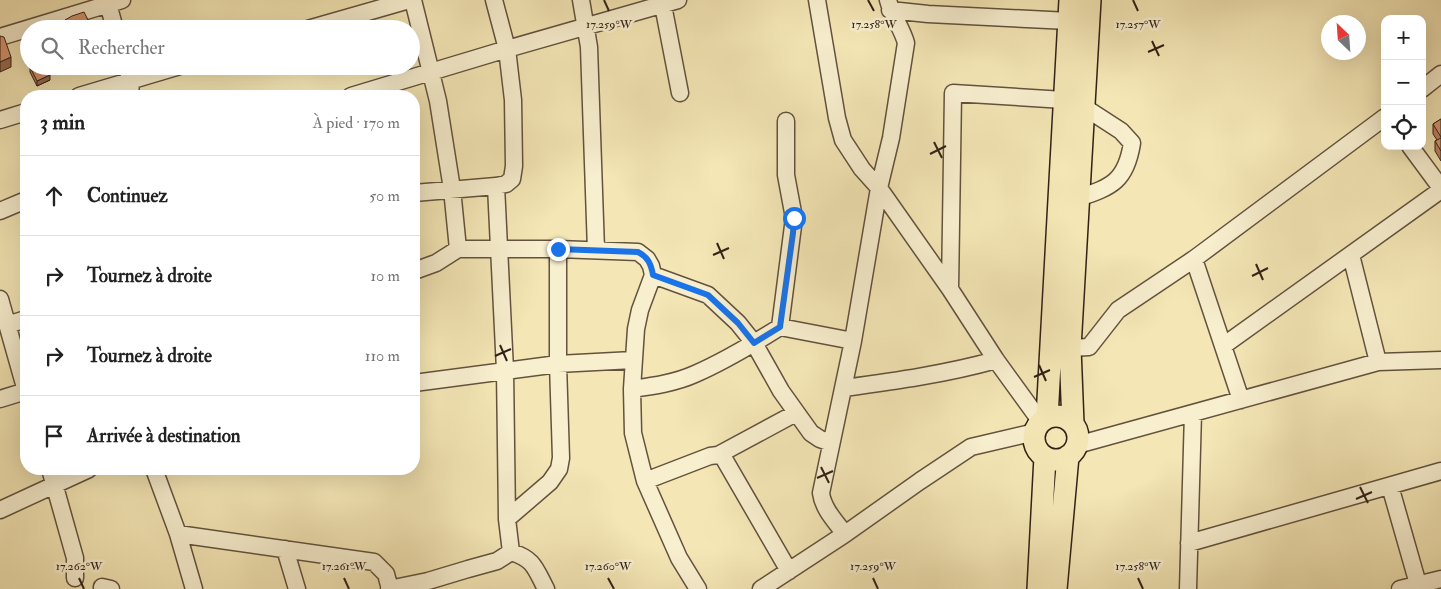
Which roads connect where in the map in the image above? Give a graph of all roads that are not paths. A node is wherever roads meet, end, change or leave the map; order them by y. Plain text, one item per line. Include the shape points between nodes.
1 (411, 0) edge
2 (494, 0) edge
3 (581, 0) edge
4 (817, 0) edge
5 (1090, 0) edge
6 (668, 1) edge
7 (112, 2) edge
8 (889, 5) edge
9 (1070, 10) edge
10 (54, 20) edge
11 (114, 20) edge
12 (340, 20) edge
13 (417, 20) edge
14 (586, 26) junction
15 (20, 31) edge
16 (420, 31) edge
17 (0, 37) edge
18 (507, 48) junction
19 (432, 72) junction
20 (1441, 74) edge
21 (149, 75) edge
22 (129, 81) edge
23 (1426, 85) edge
24 (99, 90) edge
25 (372, 90) edge
26 (680, 93) dead end
27 (1064, 100) junction
28 (1084, 107) junction
29 (20, 114) edge
30 (1381, 119) edge
31 (0, 120) edge
32 (786, 121) dead end
33 (1413, 150) edge
34 (496, 186) junction
35 (879, 188) junction
36 (452, 189) junction
37 (1441, 189) edge
38 (420, 192) edge
39 (1078, 198) junction
40 (20, 203) edge
41 (0, 211) edge
42 (500, 248) junction
43 (458, 249) junction
44 (558, 249) junction
45 (596, 250) junction
46 (1351, 254) junction
47 (1194, 259) junction
48 (420, 269) edge
49 (653, 275) junction
50 (950, 289) junction
51 (0, 300) edge
52 (20, 321) edge
53 (7, 325) junction
54 (780, 327) junction
55 (853, 341) junction
56 (754, 343) junction
57 (1223, 346) junction
58 (1070, 348) junction
59 (633, 360) junction
60 (996, 360) junction
61 (1441, 360) edge
62 (1378, 362) junction
63 (558, 364) junction
64 (20, 370) edge
65 (505, 370) junction
66 (420, 382) edge
67 (844, 388) junction
68 (632, 389) junction
69 (20, 393) edge
70 (0, 400) edge
71 (1241, 400) junction
72 (1193, 413) junction
73 (796, 414) junction
74 (1041, 424) junction
75 (1073, 424) junction
76 (831, 442) junction
77 (1073, 451) junction
78 (718, 455) junction
79 (1045, 457) junction
80 (1441, 472) edge
81 (160, 475) edge
82 (52, 476) edge
83 (645, 480) junction
84 (1390, 486) junction
85 (0, 510) edge
86 (507, 519) junction
87 (178, 534) junction
88 (845, 534) junction
89 (1189, 543) junction
90 (285, 550) junction
91 (511, 552) junction
92 (789, 571) junction
93 (75, 578) dead end
94 (1441, 578) edge
95 (1418, 584) junction
96 (194, 589) edge
97 (297, 589) edge
98 (389, 589) edge
99 (546, 589) edge
100 (698, 589) edge
101 (761, 589) edge
102 (1038, 589) edge
103 (1056, 589) edge
104 (1188, 589) edge
105 (1400, 589) edge
106 (1438, 589) edge

1 - 12 street
1 - 13 street
2 - 18 street
3 - 14 street
4 - 35 street via 843,140
5 - 28 main road
6 - 14 street
6 - 26 street
7 - 10 street
7 - 11 street
8 - 9 street via 928,14
8 - 35 street via 906,43 891,138
9 - 27 main road
14 - 18 street
14 - 45 street
15 - 17 street
16 - 19 street
18 - 19 street
18 - 34 street via 513,100 514,166 511,182
19 - 25 street
19 - 36 street
20 - 23 street
21 - 22 street
22 - 24 street
27 - 50 street via 953,93
27 - 74 main road
28 - 39 main road
28 - 39 street via 1121,130 1132,143 1129,161 1120,176 1106,189
29 - 31 street
30 - 47 street
32 - 54 street via 786,175 794,218
33 - 37 street
34 - 36 street
34 - 42 street
35 - 50 street
35 - 55 street
36 - 38 street
36 - 43 street
37 - 46 street
39 - 58 main road
40 - 41 street
42 - 43 street
42 - 44 street
42 - 65 street
43 - 48 street
44 - 45 street
44 - 63 street
45 - 49 street via 638,252 647,259
46 - 57 street
46 - 62 street
47 - 57 street
47 - 58 street via 1118,310 1089,347
49 - 56 street via 708,295
49 - 59 street via 640,310
50 - 60 street
51 - 53 street
52 - 53 street
53 - 64 street
54 - 55 street
54 - 56 street
55 - 67 street
56 - 68 street via 695,374
56 - 73 street
57 - 71 street
58 - 75 main road
59 - 63 street
59 - 68 street
60 - 67 street via 905,380
60 - 74 street
61 - 62 street
62 - 71 street
63 - 65 street
63 - 86 street via 559,468 550,482
65 - 66 street
65 - 86 street
67 - 76 street
68 - 83 street via 633,433
69 - 70 street
71 - 72 street
72 - 77 street
72 - 89 street
73 - 76 street via 815,437
73 - 78 street
74 - 75 main road via 1057,416
74 - 79 main road via 1034,440 1039,453
74 - 88 street via 971,447
75 - 77 main road via 1078,438
76 - 88 street via 822,500
77 - 79 main road via 1057,460
77 - 103 main road
78 - 83 street
78 - 92 street via 726,459
79 - 102 main road
80 - 84 street
81 - 87 street
82 - 85 street
82 - 93 street via 75,558
83 - 100 street via 679,558
84 - 89 street
84 - 95 street
86 - 91 street
87 - 90 street
87 - 96 street
88 - 92 street
89 - 104 street
90 - 97 street
90 - 98 street via 374,562 386,574
91 - 98 street via 468,569
91 - 99 street via 525,556
92 - 101 street
94 - 95 street
94 - 106 street
95 - 105 street

